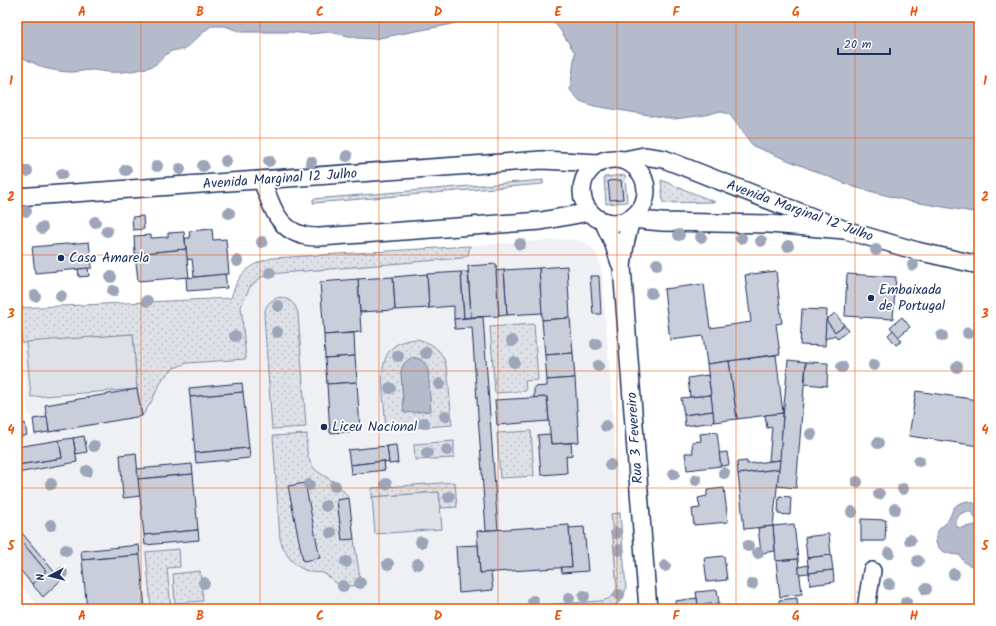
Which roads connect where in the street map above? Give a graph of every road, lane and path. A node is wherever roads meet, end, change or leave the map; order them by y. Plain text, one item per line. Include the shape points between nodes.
1 (624, 160) junction
2 (599, 163) junction
3 (262, 180) junction
4 (17, 197) edge
5 (596, 216) junction
6 (631, 219) junction
7 (845, 230) junction
8 (979, 265) edge
9 (622, 266) junction
10 (872, 571) dead end
11 (648, 609) edge
12 (866, 609) edge

1 - 2 street via 615,159
1 - 6 street via 635,167 643,177 646,190 644,203
1 - 7 street, Avenida Marginal 12 Julho via 644,156 664,159
2 - 3 street, Avenida Marginal 12 Julho via 542,160
2 - 5 street via 586,175 583,194 585,203
3 - 4 street, Avenida Marginal 12 Julho
3 - 5 street via 275,215 286,227 301,235 314,237
5 - 6 street via 617,223
5 - 9 street via 613,242
6 - 7 street via 770,224
6 - 9 street
7 - 8 street, Avenida Marginal 12 Julho via 917,251
9 - 11 street, Rua 3 Fevereiro
10 - 12 street

